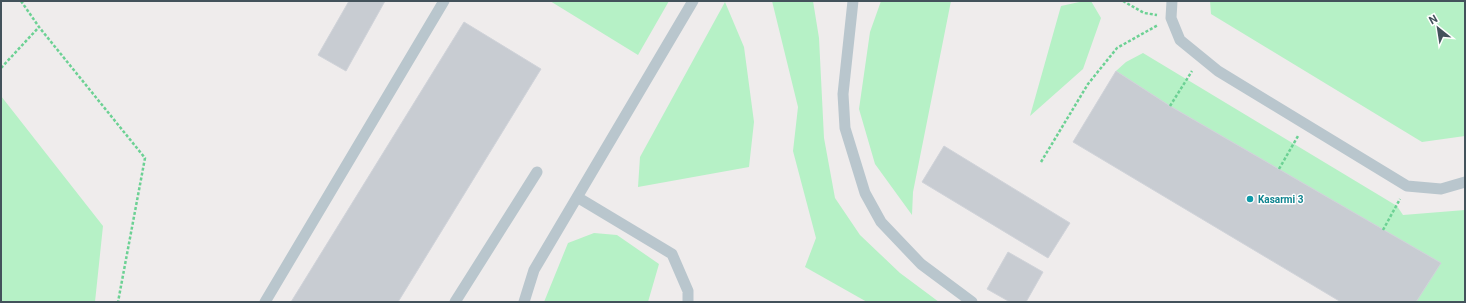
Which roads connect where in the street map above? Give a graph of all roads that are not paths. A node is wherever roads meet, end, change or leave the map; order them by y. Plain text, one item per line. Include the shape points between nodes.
1 (444, 1) edge
2 (693, 1) edge
3 (853, 1) edge
4 (1172, 1) edge
5 (537, 172) dead end
6 (1465, 182) edge
7 (577, 198) junction
8 (264, 302) edge
9 (455, 302) edge
10 (524, 302) edge
11 (688, 302) edge
12 (972, 302) edge

1 - 8 lane
2 - 7 lane
3 - 12 lane via 843,94 845,128 865,193 881,222 921,264
4 - 6 lane via 1171,18 1180,40 1218,71 1407,186 1442,189
5 - 9 lane
7 - 10 lane via 534,270
7 - 11 lane via 672,254 688,291

